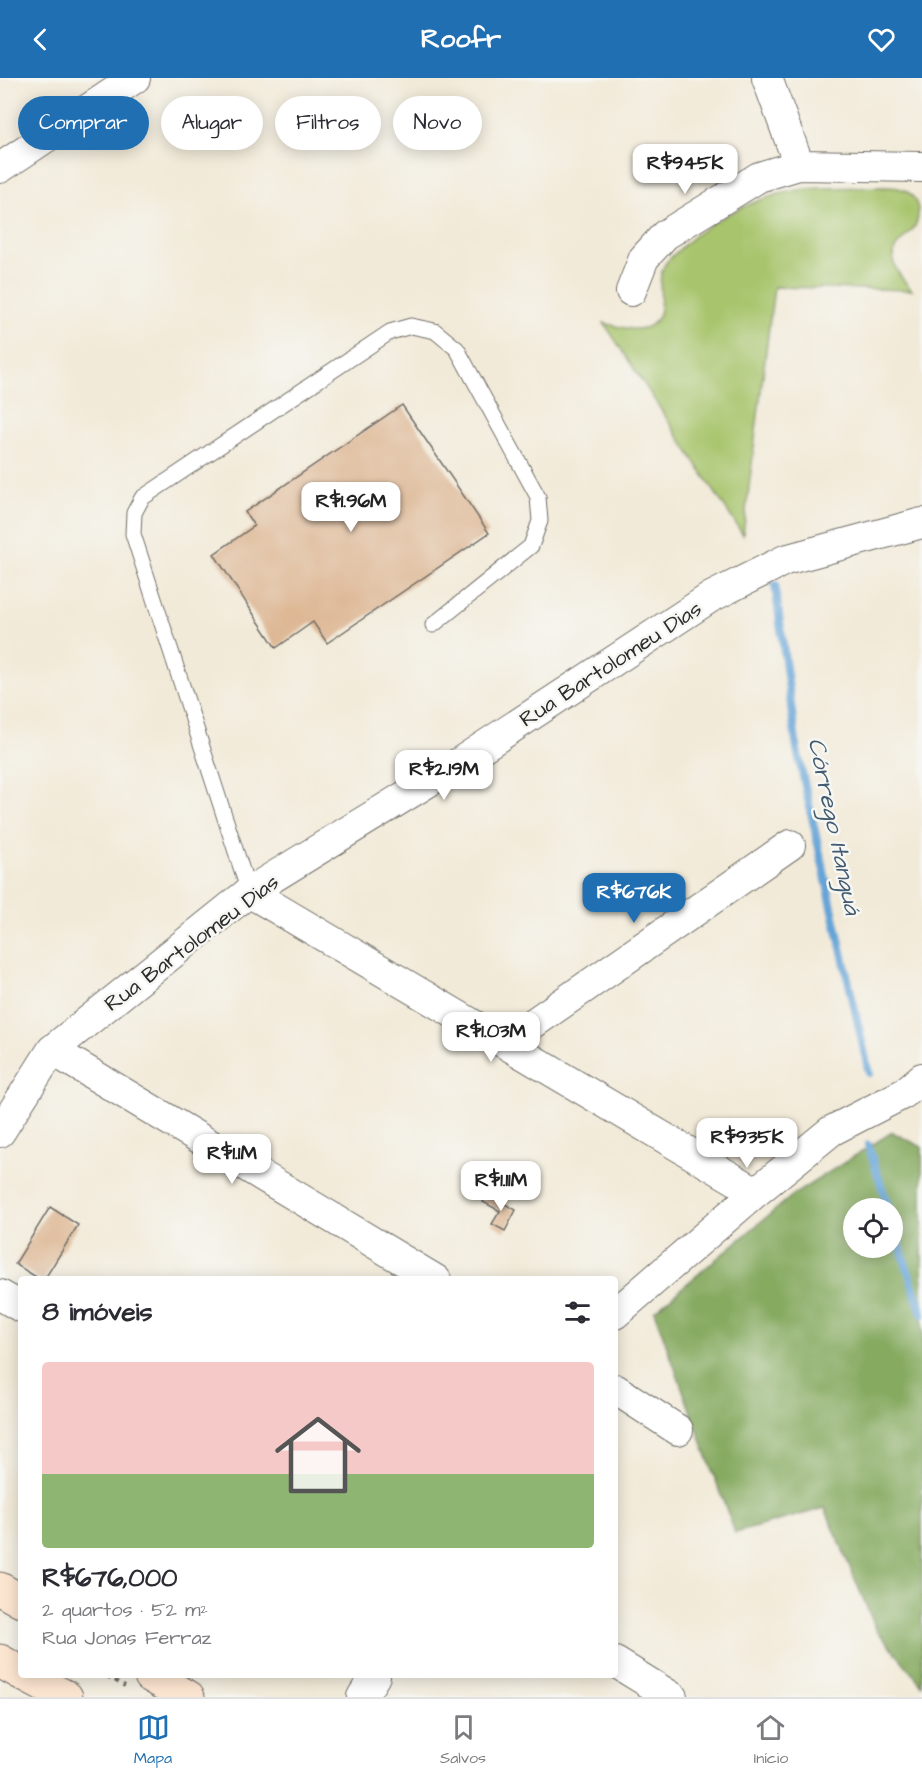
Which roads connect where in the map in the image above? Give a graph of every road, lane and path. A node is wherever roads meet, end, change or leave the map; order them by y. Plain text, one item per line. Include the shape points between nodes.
1 (135, 78) edge
2 (767, 78) edge
3 (799, 165) junction
4 (922, 167) edge
5 (0, 168) edge
6 (631, 291) dead end
7 (922, 523) edge
8 (433, 625) dead end
9 (790, 845) dead end
10 (249, 892) junction
11 (505, 1043) junction
12 (52, 1050) junction
13 (922, 1078) edge
14 (0, 1132) edge
15 (756, 1192) junction
16 (429, 1276) edge
17 (0, 1295) edge
18 (18, 1305) edge
19 (618, 1311) edge
20 (618, 1391) edge
21 (678, 1430) dead end
22 (0, 1589) edge
23 (18, 1599) edge
24 (0, 1661) edge
25 (618, 1664) edge
26 (18, 1671) edge
27 (30, 1678) edge
28 (155, 1678) edge
29 (374, 1678) edge
30 (66, 1697) edge
31 (188, 1697) edge
32 (362, 1697) edge
33 (672, 1697) edge

1 - 5 street
2 - 3 street
3 - 4 street
3 - 6 street via 759,177 665,235 644,258
7 - 10 street, Rua Bartolomeu Dias via 785,560 711,597 454,766
8 - 10 lane via 531,546 540,521 538,497 463,360 435,331 411,326 390,332 142,498 134,513 133,534
9 - 11 street
10 - 11 street
10 - 12 street, Rua Bartolomeu Dias
11 - 15 street
12 - 14 street, Rua Bartolomeu Dias
12 - 16 street
13 - 15 street via 903,1094 831,1131
15 - 19 street
17 - 18 street
20 - 21 street
22 - 23 main road
24 - 26 main road
25 - 33 street
27 - 30 main road
28 - 31 main road
29 - 32 street

